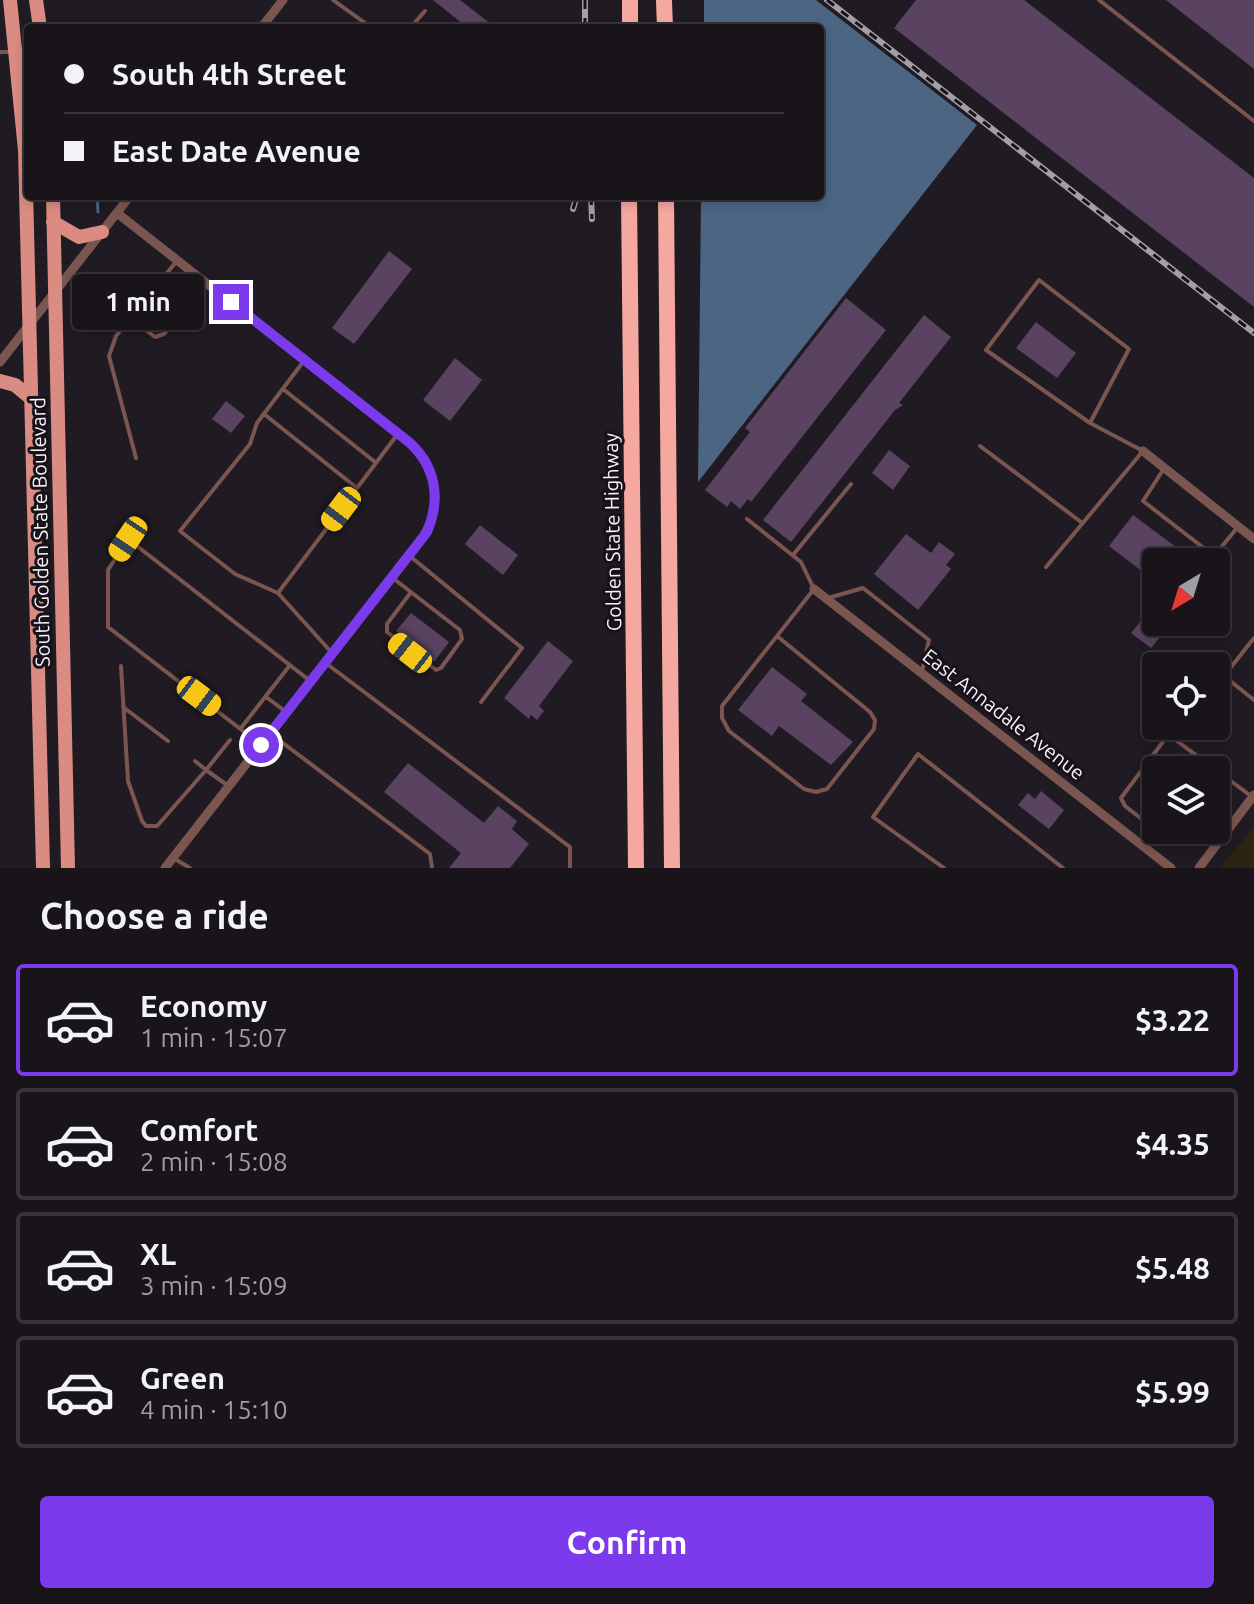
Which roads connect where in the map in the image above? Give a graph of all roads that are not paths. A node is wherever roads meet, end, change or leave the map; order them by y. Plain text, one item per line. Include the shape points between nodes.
1 (10, 0) edge
2 (36, 0) edge
3 (283, 0) edge
4 (334, 0) edge
5 (630, 0) edge
6 (664, 0) edge
7 (1099, 0) edge
8 (425, 11) dead end
9 (39, 24) edge
10 (264, 24) edge
11 (367, 24) edge
12 (414, 24) edge
13 (630, 24) edge
14 (665, 24) edge
15 (0, 52) edge
16 (18, 52) junction
17 (1254, 121) edge
18 (24, 136) edge
19 (27, 200) edge
20 (53, 200) edge
21 (127, 200) edge
22 (629, 200) edge
23 (666, 200) edge
24 (117, 213) junction
25 (53, 222) junction
26 (102, 232) junction
27 (177, 261) junction
28 (206, 283) junction
29 (54, 295) junction
30 (130, 318) junction
31 (31, 323) junction
32 (305, 360) junction
33 (0, 362) edge
34 (0, 381) edge
35 (283, 389) junction
36 (32, 399) junction
37 (264, 414) junction
38 (1090, 423) junction
39 (398, 433) junction
40 (980, 446) dead end
41 (1143, 451) junction
42 (136, 458) dead end
43 (376, 462) junction
44 (1164, 468) junction
45 (851, 484) dead end
46 (357, 488) junction
47 (747, 519) dead end
48 (1081, 522) junction
49 (1238, 527) junction
50 (1254, 539) edge
51 (409, 555) junction
52 (793, 555) junction
53 (1046, 567) dead end
54 (392, 578) junction
55 (814, 589) junction
56 (411, 592) junction
57 (278, 593) junction
58 (826, 598) junction
59 (777, 636) junction
60 (1254, 638) edge
61 (333, 654) junction
62 (325, 663) junction
63 (290, 665) junction
64 (121, 666) dead end
65 (922, 673) junction
66 (311, 681) junction
67 (265, 696) junction
68 (1254, 700) edge
69 (481, 702) dead end
70 (123, 707) junction
71 (287, 712) junction
72 (241, 728) junction
73 (270, 734) junction
74 (230, 740) dead end
75 (168, 741) dead end
76 (261, 745) junction
77 (1152, 756) edge
78 (1197, 756) edge
79 (195, 761) dead end
80 (206, 770) junction
81 (1142, 770) edge
82 (1230, 781) edge
83 (229, 787) junction
84 (1253, 796) edge
85 (1142, 819) edge
86 (173, 857) junction
87 (43, 868) edge
88 (68, 868) edge
89 (165, 868) edge
90 (190, 868) edge
91 (432, 868) edge
92 (570, 868) edge
93 (636, 868) edge
94 (672, 868) edge
95 (944, 868) edge
96 (1063, 868) edge
97 (1171, 868) edge
98 (1199, 868) edge

1 - 16 main road, South Golden State Boulevard
2 - 9 main road
3 - 10 street
4 - 11 lane
5 - 13 highway
6 - 14 highway
7 - 17 lane
8 - 12 lane
15 - 16 lane
16 - 18 main road, South Golden State Boulevard
19 - 31 main road, South Golden State Boulevard
20 - 25 main road, South Golden State Boulevard
21 - 24 street
22 - 93 highway, Golden State Highway
23 - 94 highway
24 - 26 street
24 - 27 street
25 - 26 main road via 79,237
25 - 29 main road, South Golden State Boulevard
26 - 29 street
27 - 28 street
27 - 30 lane
28 - 30 lane via 164,334 155,337
28 - 32 street
29 - 31 street
29 - 88 main road, South Golden State Boulevard
30 - 42 lane via 109,356
31 - 33 street
31 - 36 main road, South Golden State Boulevard
32 - 35 lane
32 - 39 street
34 - 36 main road
35 - 37 lane
35 - 43 lane
36 - 87 main road, South Golden State Boulevard
37 - 46 lane
37 - 57 lane via 250,444 180,531 235,574
38 - 38 lane via 986,350 1039,280 1129,349
38 - 41 lane
39 - 43 lane
39 - 51 street via 423,457 435,489 431,522
40 - 48 lane
41 - 44 street
41 - 48 lane
43 - 46 lane
44 - 49 street
44 - 49 lane via 1143,501 1214,556
45 - 52 lane
46 - 57 lane
47 - 52 lane
48 - 53 lane
49 - 50 street
51 - 54 street
51 - 69 lane via 522,648
52 - 55 lane
54 - 56 lane
54 - 61 street
55 - 58 street, East Annadale Avenue
55 - 59 lane
56 - 56 lane via 460,630 462,639 436,670 387,632 387,624
57 - 61 lane
58 - 65 street, East Annadale Avenue
58 - 65 lane via 863,588 929,640
59 - 59 lane via 722,706 722,718 729,731 804,789 827,789 874,729 875,720
60 - 68 lane via 1224,676
61 - 62 street
62 - 66 street
62 - 92 lane via 570,847
63 - 66 lane
63 - 67 lane
63 - 72 lane via 128,539 108,570 108,627
64 - 70 lane
65 - 97 street, East Annadale Avenue
66 - 71 street
67 - 71 lane
67 - 72 lane
70 - 75 lane
70 - 80 lane via 128,781 146,826 157,826
71 - 73 street
72 - 76 lane
73 - 76 street
73 - 91 lane via 430,854
74 - 80 lane
76 - 83 street
77 - 78 lane via 1165,739 1173,738
79 - 80 lane
80 - 83 lane
81 - 85 lane via 1121,798
82 - 84 lane
83 - 86 street
84 - 98 street
86 - 89 street
86 - 90 lane
95 - 96 lane via 873,817 918,754

